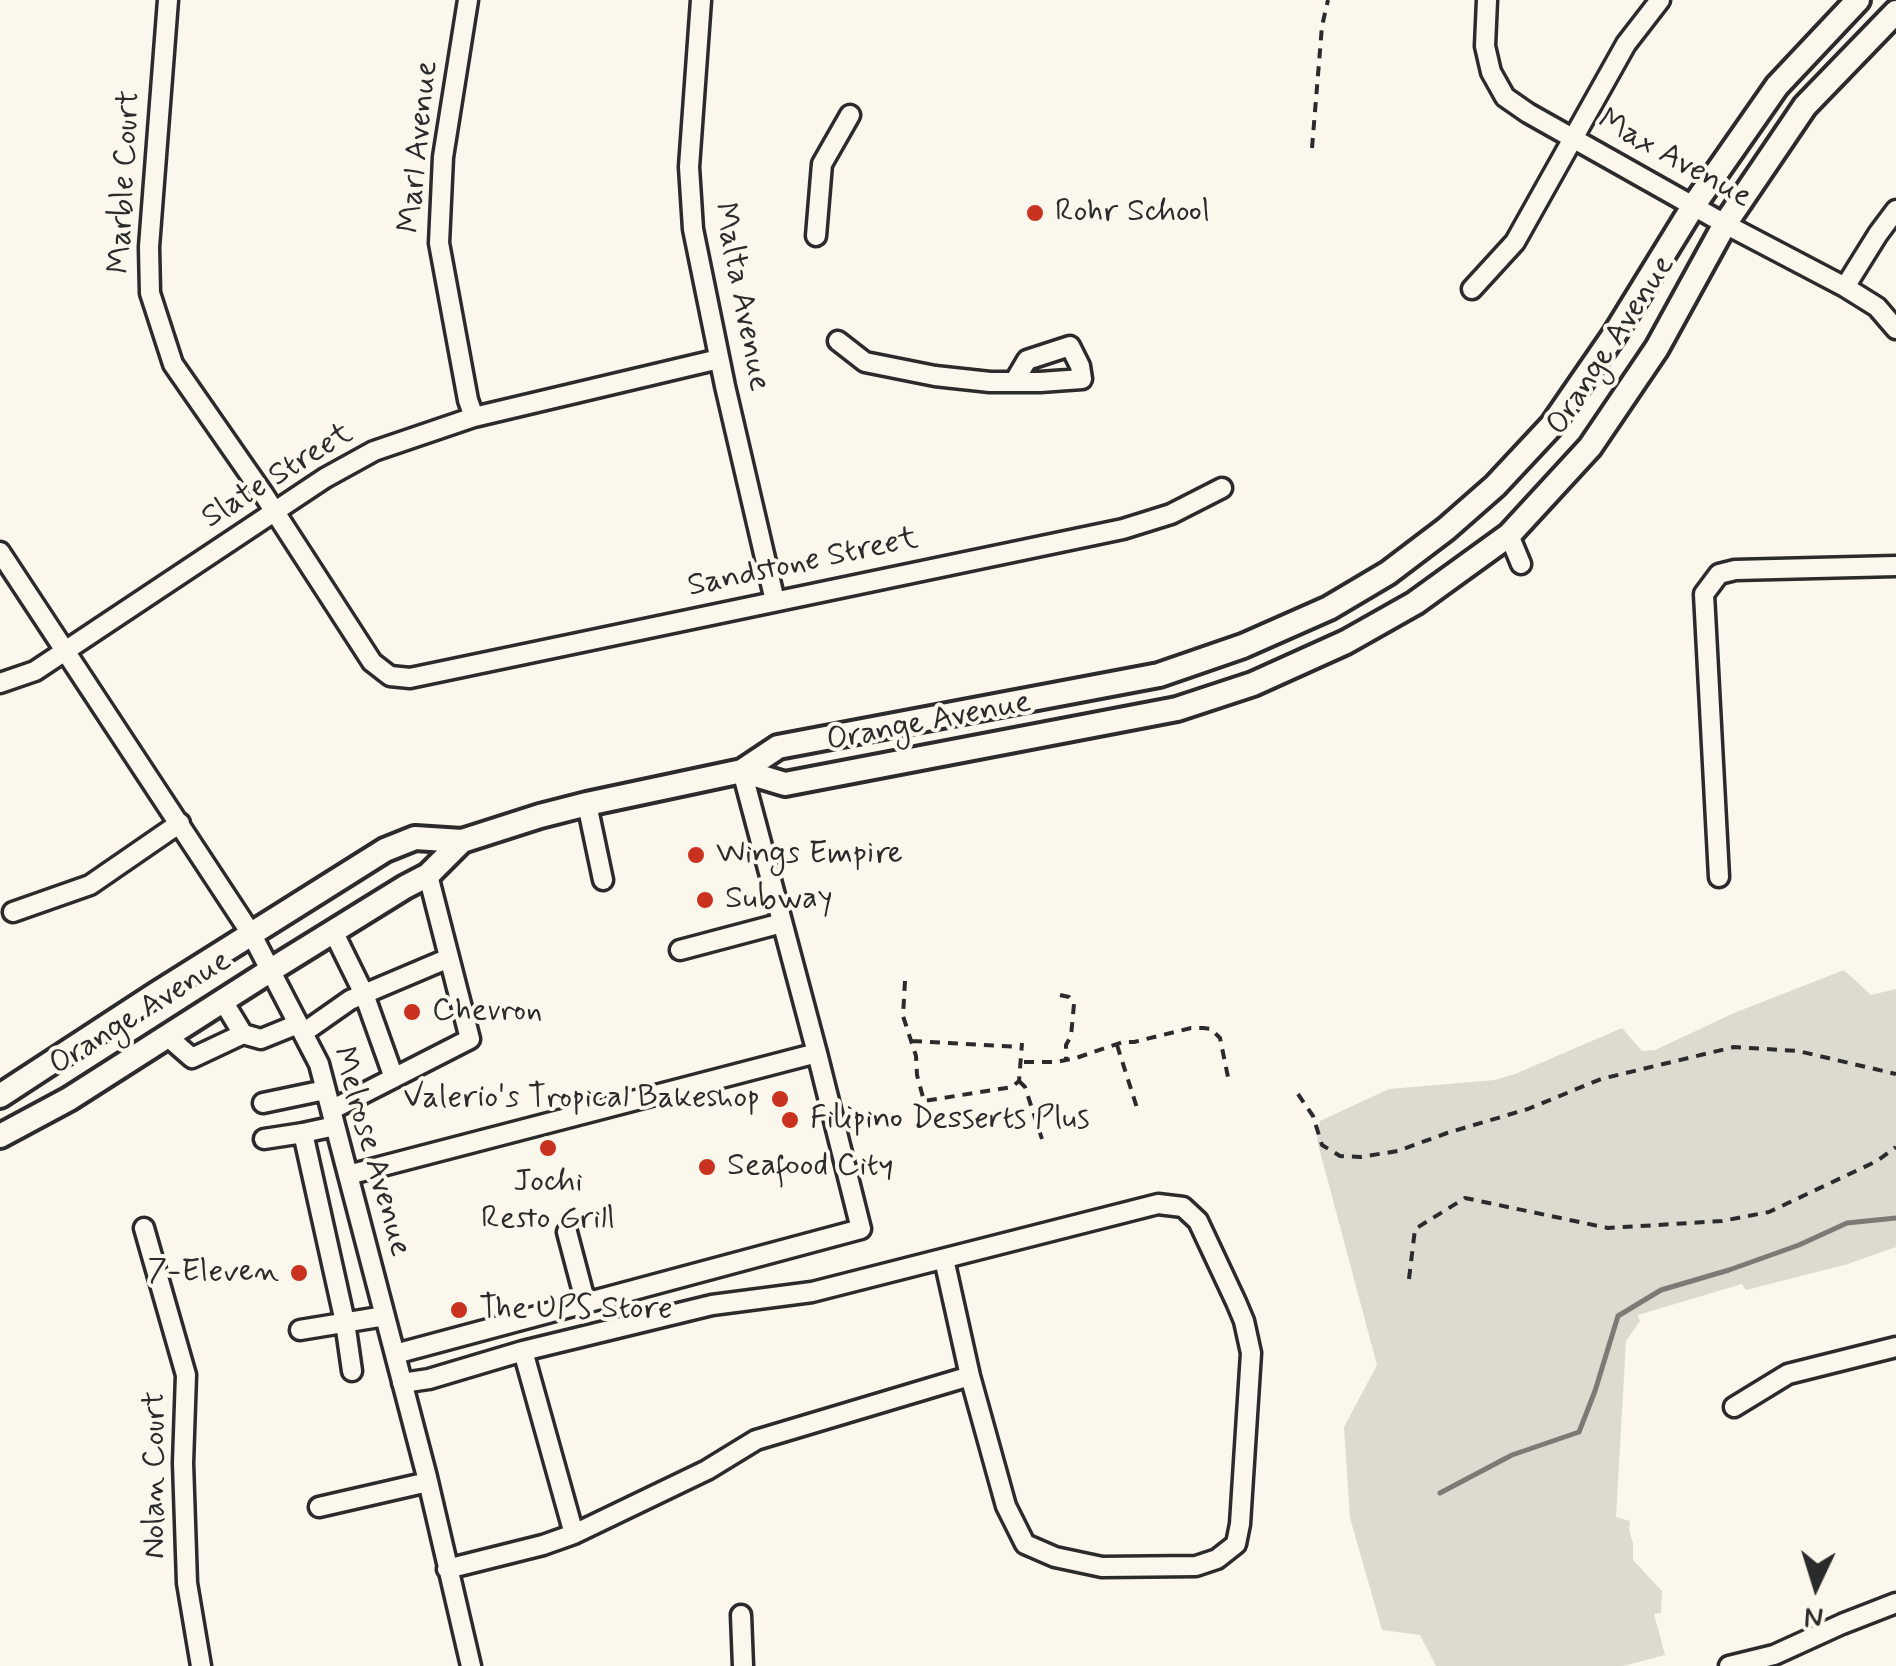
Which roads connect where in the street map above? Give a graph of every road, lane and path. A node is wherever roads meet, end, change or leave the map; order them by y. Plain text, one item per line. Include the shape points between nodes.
1 (168, 0) edge
2 (468, 0) edge
3 (702, 0) edge
4 (1328, 0) edge
5 (1487, 0) edge
6 (1660, 0) edge
7 (1858, 0) edge
8 (1896, 12) edge
9 (850, 115) dead end
10 (1572, 137) junction
11 (1312, 148) dead end
12 (1694, 205) junction
13 (1896, 210) edge
14 (1724, 224) junction
15 (816, 236) dead end
16 (1845, 287) junction
17 (1472, 289) dead end
18 (1896, 329) edge
19 (838, 341) dead end
20 (719, 359) junction
21 (1014, 382) dead end
22 (474, 416) junction
23 (1222, 488) dead end
24 (274, 512) junction
25 (1508, 536) junction
26 (0, 552) edge
27 (1521, 564) dead end
28 (1896, 566) edge
29 (775, 600) junction
30 (66, 650) junction
31 (390, 676) joint
32 (0, 683) edge
33 (993, 706) junction
34 (1002, 743) junction
35 (742, 771) junction
36 (587, 804) junction
37 (180, 823) junction
38 (462, 842) junction
39 (428, 876) junction
40 (1720, 878) dead end
41 (603, 880) dead end
42 (13, 912) dead end
43 (782, 922) junction
44 (333, 931) junction
45 (252, 935) junction
46 (680, 950) dead end
47 (450, 958) junction
48 (271, 970) junction
49 (906, 981) dead end
50 (364, 994) junction
51 (1060, 994) dead end
52 (223, 1001) junction
53 (300, 1028) junction
54 (244, 1034) junction
55 (168, 1037) junction
56 (912, 1041) junction
57 (1116, 1045) junction
58 (817, 1054) junction
59 (1066, 1060) junction
60 (1022, 1062) junction
61 (1896, 1074) edge
62 (1228, 1077) dead end
63 (394, 1078) junction
64 (1019, 1080) junction
65 (326, 1090) junction
66 (1298, 1094) dead end
67 (0, 1096) edge
68 (262, 1102) dead end
69 (1138, 1111) dead end
70 (333, 1118) junction
71 (303, 1133) junction
72 (0, 1136) edge
73 (264, 1139) dead end
74 (1042, 1139) dead end
75 (1896, 1147) edge
76 (348, 1175) junction
77 (144, 1228) dead end
78 (567, 1232) dead end
79 (364, 1238) junction
80 (329, 1248) junction
81 (944, 1259) junction
82 (1409, 1279) dead end
83 (586, 1304) junction
84 (384, 1316) junction
85 (345, 1322) junction
86 (300, 1330) dead end
87 (1896, 1347) edge
88 (523, 1351) junction
89 (395, 1354) junction
90 (352, 1371) dead end
91 (970, 1376) junction
92 (402, 1383) junction
93 (1734, 1407) dead end
94 (428, 1482) junction
95 (319, 1507) dead end
96 (574, 1534) junction
97 (448, 1569) junction
98 (1896, 1603) edge
99 (741, 1615) dead end
100 (201, 1666) edge
101 (471, 1666) edge
102 (743, 1666) edge
103 (1728, 1666) edge

1 - 24 street, Marble Court via 150,293 172,364
2 - 22 street, Marl Avenue via 443,157 438,243
3 - 20 street, Malta Avenue via 689,166 692,229
4 - 11 path
5 - 10 street, Max Avenue via 1486,46 1505,97
6 - 10 street
7 - 12 main road, Orange Avenue via 1777,86
8 - 14 main road, Orange Avenue via 1805,106
9 - 15 street via 822,164
10 - 12 street, Max Avenue
10 - 17 street via 1515,242
12 - 14 street, Max Avenue
12 - 33 main road, Orange Avenue via 1552,425 1495,486 1388,573 1312,616 1159,675
13 - 16 street
14 - 16 street, Max Avenue
14 - 25 main road, Orange Avenue via 1657,348 1590,448
16 - 18 street, Max Avenue
19 - 21 street via 866,362
20 - 22 street, Slate Street
20 - 29 street, Malta Avenue
22 - 24 street, Slate Street via 374,451
23 - 29 street, Sandstone Street via 1123,529
24 - 30 street, Slate Street
24 - 31 street, Marble Court via 372,662
25 - 27 street
25 - 34 main road, Orange Avenue via 1415,603 1253,684 1177,709
26 - 30 street, Melrose Avenue
28 - 40 street via 1735,570 1719,574 1704,594
29 - 31 street, Sandstone Street via 410,678
30 - 32 street, Slate Street
30 - 37 street, Melrose Avenue
33 - 34 main road
33 - 35 main road, Orange Avenue via 778,747
34 - 35 main road, Orange Avenue via 785,784
35 - 36 main road, Orange Avenue
35 - 43 street
36 - 38 main road, Orange Avenue
36 - 41 street
37 - 42 street via 90,885
37 - 45 street, Melrose Avenue
38 - 39 main road, Orange Avenue
38 - 45 main road, Orange Avenue via 414,838 386,850
39 - 44 main road, Orange Avenue
39 - 47 street
43 - 46 street
43 - 58 street
44 - 48 main road, Orange Avenue
44 - 50 street
45 - 48 street, Melrose Avenue
45 - 67 main road, Orange Avenue
47 - 50 street
47 - 63 street via 470,1038
48 - 52 main road, Orange Avenue
48 - 53 street, Melrose Avenue
49 - 56 path via 903,1016
50 - 53 street
50 - 63 street
51 - 59 path via 1074,1004
52 - 54 street
52 - 55 main road, Orange Avenue
53 - 54 street via 261,1039
53 - 65 street, Melrose Avenue
54 - 55 street via 192,1058
55 - 72 main road, Orange Avenue
56 - 60 path via 1022,1045
56 - 64 path via 924,1102 1012,1087
57 - 59 path
57 - 62 path via 1210,1029 1220,1038
57 - 69 path
58 - 76 street
58 - 83 street via 861,1229
59 - 60 path
60 - 64 path
61 - 66 path via 1798,1051 1734,1048 1601,1078 1398,1152 1360,1157 1340,1156 1322,1145
63 - 70 street
64 - 74 path
65 - 68 street
65 - 70 street, Melrose Avenue
70 - 71 street
70 - 76 street, Melrose Avenue
71 - 73 street
71 - 80 street
75 - 82 path via 1769,1212 1722,1220 1608,1228 1465,1198 1415,1229
76 - 79 street, Melrose Avenue
77 - 100 street, Nolan Court via 186,1375 187,1583
78 - 83 street
79 - 80 street
79 - 84 street, Melrose Avenue
80 - 85 street
81 - 88 street
81 - 91 street
81 - 91 street via 1158,1204 1183,1207 1198,1222 1244,1321 1251,1353 1236,1544 1196,1566 1102,1568 1025,1544 1006,1506
83 - 89 street
84 - 85 street
84 - 89 street, Melrose Avenue
85 - 86 street
85 - 90 street
87 - 93 street via 1788,1374
88 - 92 street
88 - 96 street
89 - 92 street, Melrose Avenue
91 - 96 street via 756,1440
92 - 94 street, Melrose Avenue
94 - 95 street
94 - 97 street, Melrose Avenue
96 - 97 street
97 - 101 street, Melrose Avenue
98 - 103 street via 1774,1655
99 - 102 street

